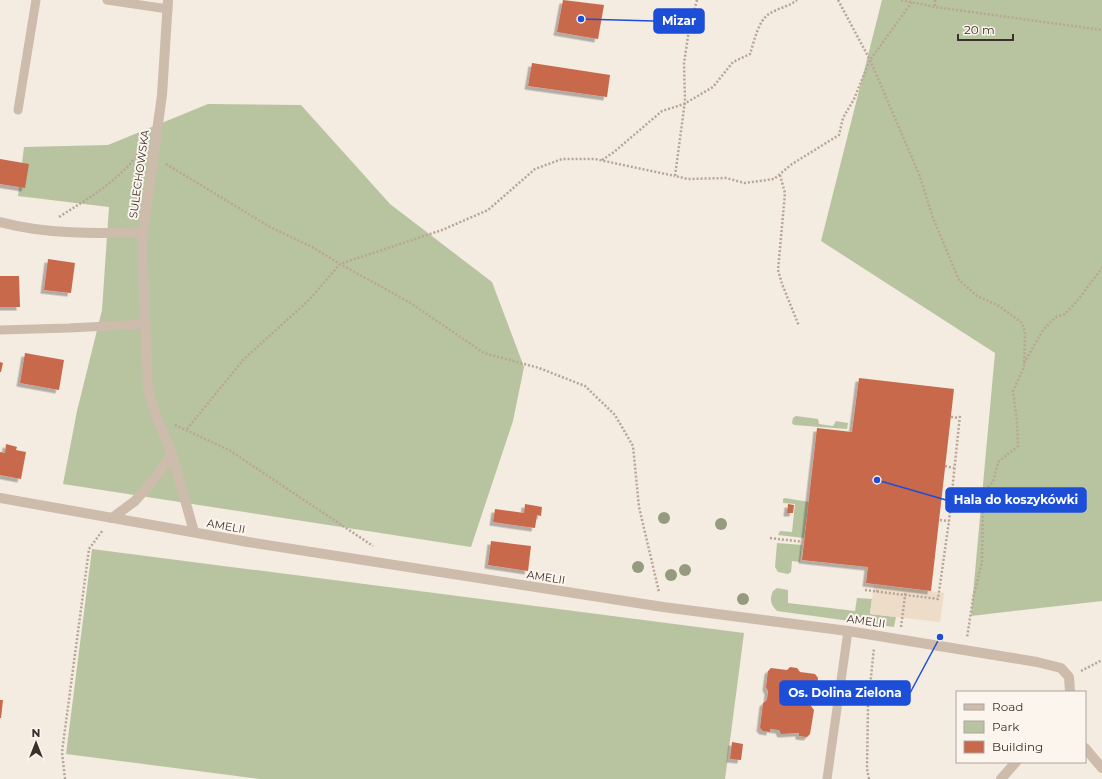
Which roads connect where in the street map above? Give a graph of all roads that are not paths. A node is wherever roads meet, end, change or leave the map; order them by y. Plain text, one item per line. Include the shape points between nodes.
1 (36, 0) edge
2 (107, 0) edge
3 (168, 4) edge
4 (18, 110) dead end
5 (0, 222) edge
6 (143, 232) junction
7 (146, 324) junction
8 (0, 330) edge
9 (172, 454) junction
10 (0, 498) edge
11 (112, 518) junction
12 (194, 532) junction
13 (848, 631) junction
14 (1070, 691) edge
15 (1086, 749) edge
16 (1015, 763) edge
17 (1102, 768) edge
18 (828, 779) edge
19 (1001, 779) edge

1 - 4 lane
2 - 3 lane
3 - 6 street, SULECHOWSKA via 162,95
5 - 6 street, SULECHOWSKA via 110,234
6 - 7 street
7 - 8 lane
7 - 9 street via 148,389
9 - 11 street via 156,478 135,501
9 - 12 street
10 - 11 street, AMELII
11 - 12 street, AMELII
12 - 13 street, AMELII via 663,607
13 - 14 street, AMELII via 1051,665 1061,668 1070,677
13 - 18 lane
15 - 17 street
16 - 19 street

